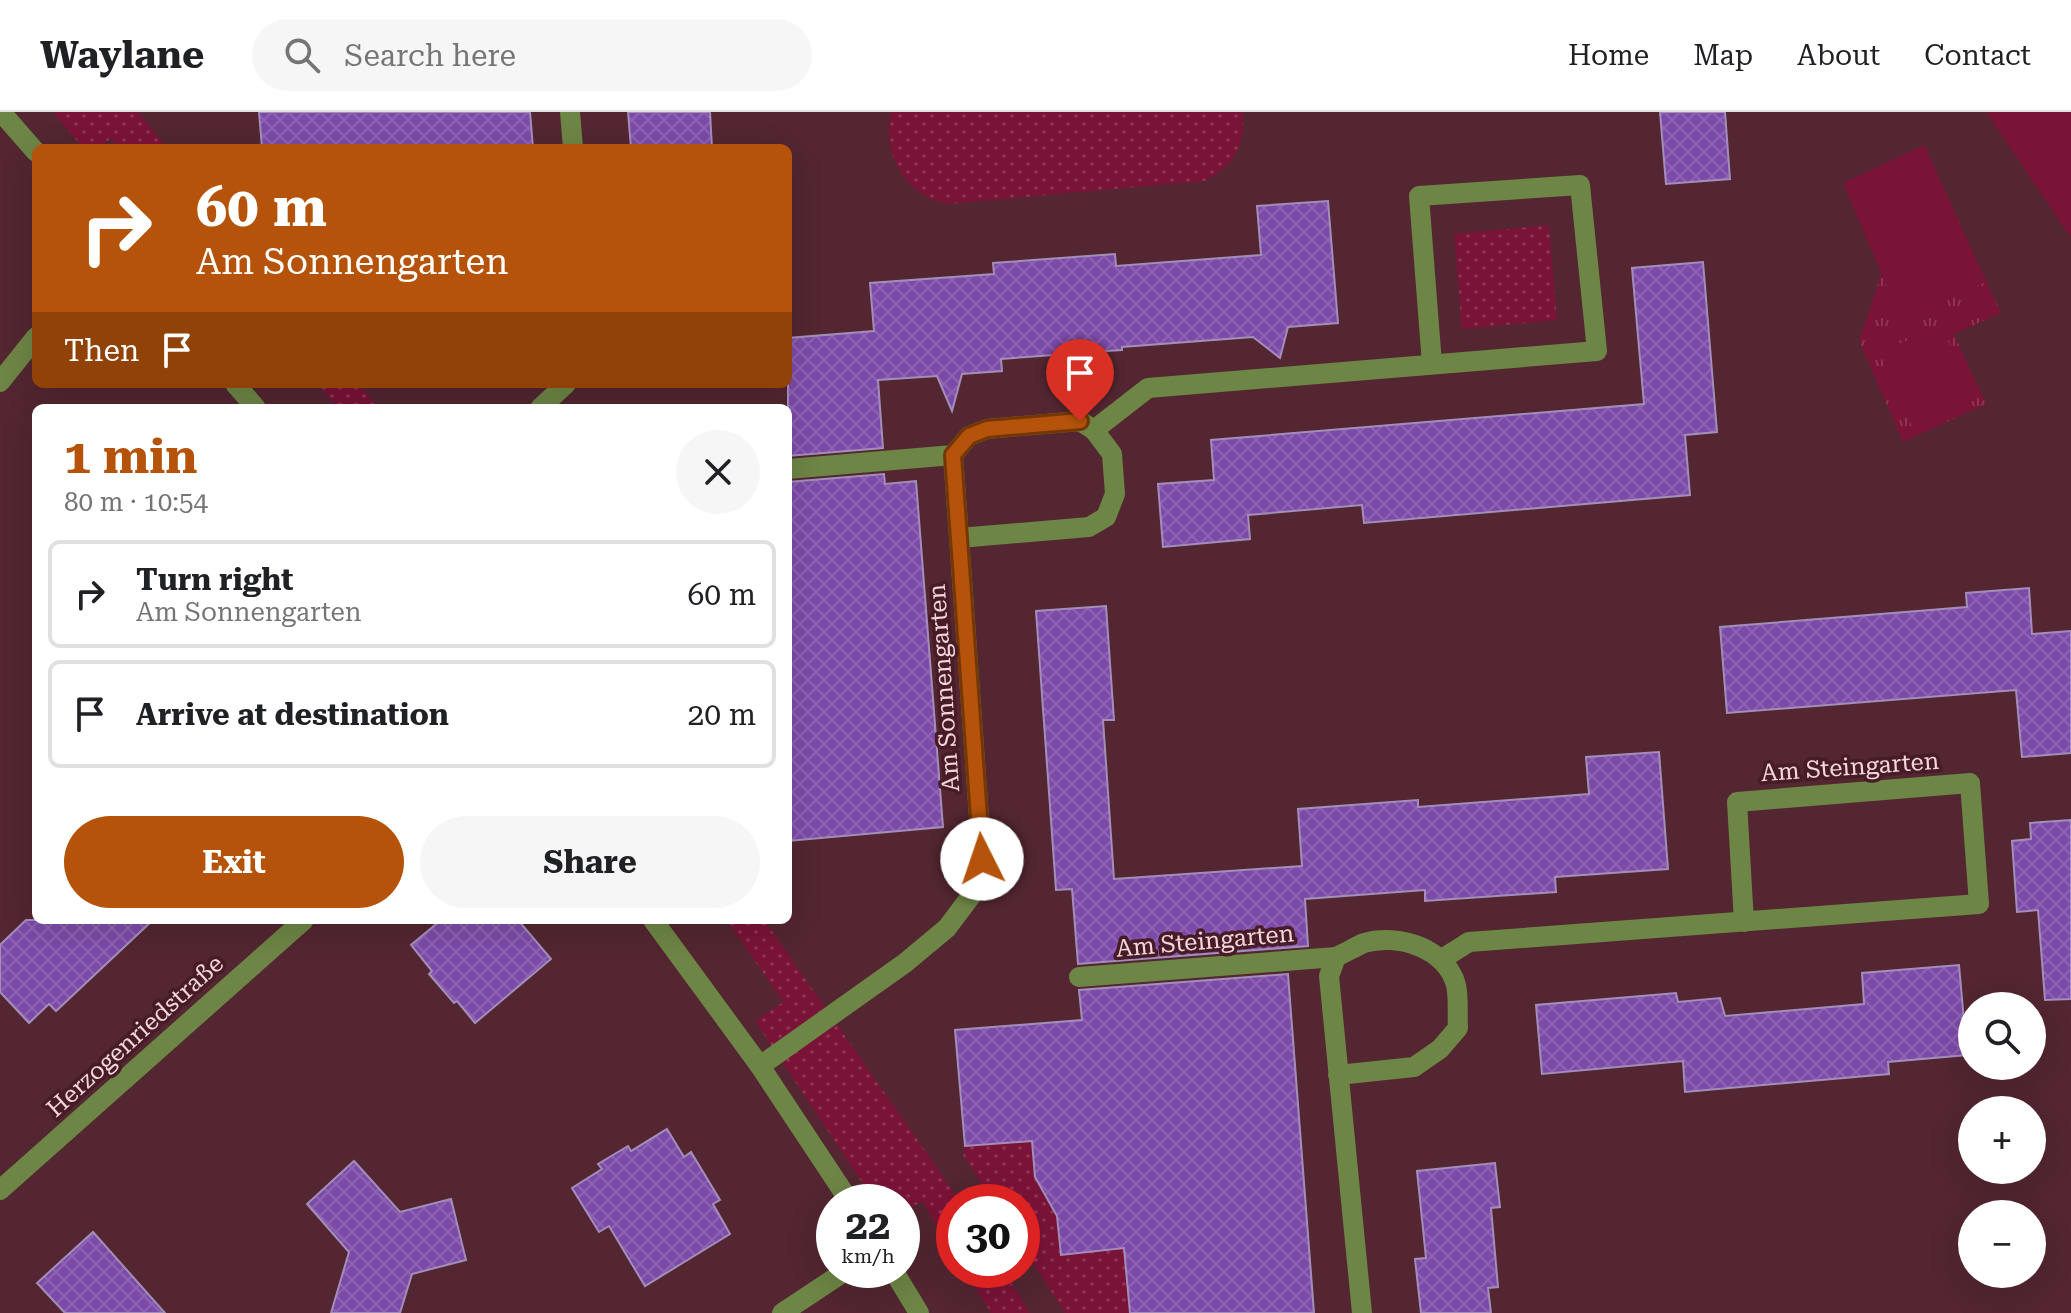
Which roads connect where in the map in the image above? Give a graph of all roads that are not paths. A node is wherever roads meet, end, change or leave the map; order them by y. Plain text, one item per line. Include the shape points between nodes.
1 (1, 112) edge
2 (570, 112) edge
3 (573, 144) edge
4 (32, 147) edge
5 (32, 342) edge
6 (1432, 364) junction
7 (0, 382) edge
8 (238, 388) edge
9 (562, 388) edge
10 (252, 404) edge
11 (544, 404) edge
12 (1094, 430) junction
13 (953, 455) junction
14 (792, 469) edge
15 (959, 538) junction
16 (1744, 922) junction
17 (299, 924) edge
18 (656, 924) edge
19 (1336, 957) junction
20 (1442, 959) junction
21 (1079, 977) dead end
22 (760, 1066) junction
23 (1338, 1075) junction
24 (838, 1184) edge
25 (0, 1190) edge
26 (820, 1288) edge
27 (904, 1288) edge
28 (782, 1313) edge
29 (919, 1313) edge
30 (1362, 1313) edge

1 - 4 street
2 - 3 street
5 - 7 street
6 - 6 street via 1597,351 1580,185 1419,196
6 - 12 street via 1148,388
8 - 10 street
9 - 11 street
12 - 13 street via 1080,421 987,429 969,436
12 - 15 street via 1112,454 1115,494 1106,517 1089,527
13 - 14 street
13 - 15 street, Am Sonnengarten
15 - 22 street, Am Sonnengarten via 982,859 971,896 947,928 905,963
16 - 16 street, Am Steingarten via 1737,802 1970,783 1979,904
16 - 20 street, Am Steingarten via 1469,942
17 - 25 street, Herzogenriedstraße
18 - 22 street
19 - 20 street, Am Steingarten via 1365,943 1400,940
19 - 21 street, Am Steingarten
19 - 23 street via 1329,976
20 - 23 street via 1456,984 1458,1028 1440,1049 1414,1067
22 - 24 street
23 - 30 street
26 - 28 street
27 - 29 street

